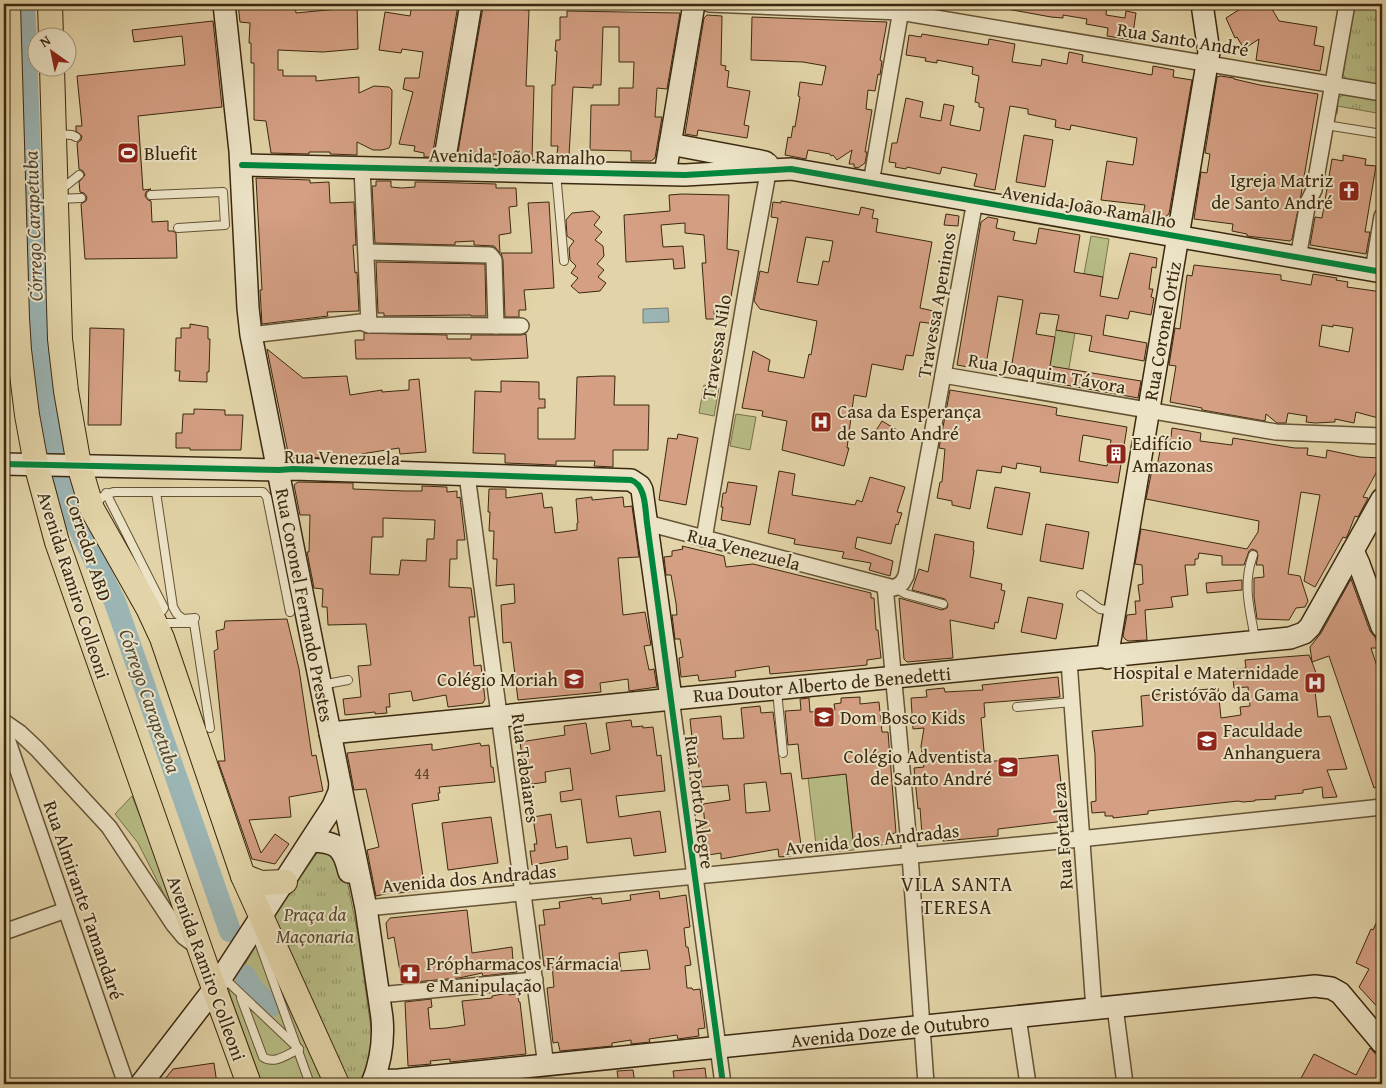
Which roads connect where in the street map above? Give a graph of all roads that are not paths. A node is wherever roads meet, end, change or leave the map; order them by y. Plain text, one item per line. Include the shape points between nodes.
1 (8, 4) edge
2 (50, 4) edge
3 (224, 4) edge
4 (471, 4) edge
5 (694, 4) edge
6 (709, 4) edge
7 (1202, 4) edge
8 (1347, 4) edge
9 (901, 8) edge
10 (51, 28) edge
11 (1207, 63) junction
12 (54, 78) edge
13 (1333, 85) junction
14 (1382, 93) edge
15 (7, 109) edge
16 (1326, 125) junction
17 (1382, 134) edge
18 (670, 144) junction
19 (242, 165) junction
20 (769, 166) junction
21 (362, 168) junction
22 (443, 169) junction
23 (556, 172) junction
24 (665, 174) junction
25 (79, 175) dead end
26 (871, 183) junction
27 (56, 195) junction
28 (151, 195) dead end
29 (81, 198) dead end
30 (975, 201) junction
31 (9, 212) edge
32 (1382, 216) edge
33 (178, 228) dead end
34 (1178, 237) junction
35 (367, 252) junction
36 (1298, 258) junction
37 (564, 261) dead end
38 (1378, 271) edge
39 (369, 325) junction
40 (496, 326) junction
41 (521, 326) dead end
42 (251, 335) junction
43 (943, 375) junction
44 (1149, 411) junction
45 (1382, 436) edge
46 (4, 464) edge
47 (44, 465) junction
48 (71, 465) junction
49 (279, 470) junction
50 (467, 475) junction
51 (156, 492) junction
52 (99, 501) junction
53 (1382, 501) edge
54 (647, 523) junction
55 (704, 539) junction
56 (1353, 551) junction
57 (1253, 555) dead end
58 (890, 587) junction
59 (1080, 595) dead end
60 (943, 604) dead end
61 (1114, 611) junction
62 (290, 612) dead end
63 (152, 615) junction
64 (194, 623) junction
65 (1382, 625) edge
66 (1255, 643) junction
67 (1107, 658) junction
68 (1069, 661) junction
69 (894, 677) junction
70 (348, 680) dead end
71 (321, 685) junction
72 (776, 688) junction
73 (671, 698) junction
74 (1072, 702) junction
75 (1017, 707) dead end
76 (499, 716) junction
77 (210, 728) dead end
78 (4, 732) edge
79 (330, 733) junction
80 (783, 753) dead end
81 (192, 754) dead end
82 (340, 783) junction
83 (1382, 807) edge
84 (1082, 838) junction
85 (312, 840) junction
86 (910, 855) junction
87 (243, 876) junction
88 (695, 877) junction
89 (285, 882) junction
90 (524, 893) junction
91 (366, 908) junction
92 (66, 910) junction
93 (253, 917) junction
94 (4, 932) edge
95 (199, 948) junction
96 (373, 956) junction
97 (218, 977) junction
98 (535, 980) junction
99 (240, 995) junction
100 (379, 995) junction
101 (1105, 1008) junction
102 (1018, 1017) junction
103 (922, 1027) junction
104 (1382, 1043) edge
105 (299, 1049) junction
106 (718, 1049) junction
107 (546, 1066) junction
108 (373, 1083) edge
109 (126, 1084) edge
110 (141, 1084) edge
111 (249, 1084) edge
112 (310, 1084) edge
113 (336, 1084) edge
114 (723, 1084) edge
115 (926, 1084) edge
116 (1028, 1084) edge
117 (1125, 1084) edge

1 - 15 main road, Avenida Ramiro Colleoni
2 - 10 main road
3 - 19 street, Rua Coronel Fernando Prestes
4 - 22 street
5 - 18 street
6 - 9 street, Rua Santo André
7 - 11 street, Rua Coronel Ortiz via 1209,48
8 - 13 street
9 - 11 street, Rua Santo André
9 - 26 street
11 - 13 street, Rua Santo André
11 - 34 street, Rua Coronel Ortiz
12 - 27 main road via 65,136
13 - 14 street, Rua Santo André
13 - 16 street
15 - 31 main road, Avenida Ramiro Colleoni
16 - 17 lane
16 - 36 street
18 - 20 street, Avenida João Ramalho
18 - 24 street
19 - 21 street, Avenida João Ramalho
19 - 42 street, Rua Coronel Fernando Prestes
20 - 24 street, Avenida João Ramalho via 685,175
20 - 26 street, Avenida João Ramalho
20 - 55 street, Travessa Nilo
21 - 22 street, Avenida João Ramalho
21 - 35 street
22 - 23 street, Avenida João Ramalho
23 - 24 street, Avenida João Ramalho
23 - 37 lane
25 - 27 lane
26 - 30 street, Avenida João Ramalho
27 - 29 lane
27 - 48 main road via 59,308
28 - 33 lane via 223,192 225,225
30 - 34 street, Avenida João Ramalho
30 - 43 street, Travessa Apeninos
31 - 47 main road, Avenida Ramiro Colleoni via 25,399
32 - 38 street
34 - 36 street, Avenida João Ramalho
34 - 44 street, Rua Coronel Ortiz
35 - 39 street
35 - 40 street via 490,255 494,260
36 - 38 street, Avenida João Ramalho
39 - 40 street
39 - 42 street via 361,322
40 - 41 street
42 - 49 street, Rua Coronel Fernando Prestes
43 - 44 street, Rua Joaquim Távora
43 - 58 street, Travessa Apeninos via 906,576 902,583
44 - 45 street, Rua Joaquim Távora via 1286,434
44 - 61 street, Rua Coronel Ortiz
46 - 47 street, Rua Venezuela
47 - 48 street, Rua Venezuela
47 - 95 main road, Avenida Ramiro Colleoni via 57,542
48 - 49 street, Rua Venezuela
48 - 52 main road
49 - 50 street, Rua Venezuela
49 - 71 street, Rua Coronel Fernando Prestes
50 - 54 street, Rua Venezuela via 631,480 642,490
50 - 76 street, Rua Tabaiares
51 - 52 lane via 114,492
51 - 62 lane via 266,494
51 - 64 lane via 173,607 183,619 195,618
52 - 63 main road
53 - 56 street
54 - 55 street, Rua Venezuela
54 - 73 street, Rua Porto Alegre
55 - 58 street, Rua Venezuela
56 - 65 street
56 - 66 street, Rua Doutor Alberto de Benedetti via 1304,633
57 - 66 lane via 1246,585
58 - 60 lane, Rua Venezuela
58 - 69 street
59 - 61 lane via 1100,609
61 - 67 street, Rua Coronel Ortiz
63 - 64 lane via 176,624
63 - 87 main road
64 - 77 lane
66 - 67 street, Rua Doutor Alberto de Benedetti
67 - 68 street, Rua Doutor Alberto de Benedetti
68 - 69 street, Rua Doutor Alberto de Benedetti
68 - 74 street, Rua Fortaleza
69 - 72 street, Rua Doutor Alberto de Benedetti
69 - 86 street
70 - 71 lane
71 - 79 street, Rua Coronel Fernando Prestes
72 - 73 street, Rua Doutor Alberto de Benedetti
72 - 80 lane
73 - 76 street, Rua Doutor Alberto de Benedetti
73 - 88 street, Rua Porto Alegre
74 - 75 lane
74 - 84 street, Rua Fortaleza
76 - 79 street, Rua Doutor Alberto de Benedetti
76 - 90 street, Rua Tabaiares
78 - 92 street, Rua Almirante Tamandaré
78 - 95 street via 20,733 37,748 110,827 174,925
79 - 82 street, Rua Coronel Fernando Prestes
81 - 93 lane
82 - 85 street via 337,798
82 - 91 street, Rua Coronel Fernando Prestes
83 - 84 street, Avenida dos Andradas
84 - 86 street, Avenida dos Andradas
84 - 101 street, Rua Fortaleza
85 - 89 street
85 - 96 street via 334,844 344,855
86 - 88 street, Avenida dos Andradas
86 - 103 street
87 - 89 main road via 261,882
87 - 93 main road
88 - 90 street, Avenida dos Andradas
88 - 106 street, Rua Porto Alegre
89 - 93 street
90 - 91 street, Avenida dos Andradas
90 - 98 street, Rua Tabaiares
91 - 96 street, Rua Coronel Fernando Prestes
92 - 94 street
92 - 109 street, Rua Almirante Tamandaré
93 - 97 street
93 - 105 lane
93 - 113 main road
95 - 97 main road, Avenida Ramiro Colleoni
96 - 100 street, Rua Coronel Fernando Prestes
97 - 99 lane
97 - 110 street
97 - 111 main road, Avenida Ramiro Colleoni
98 - 100 street
98 - 107 street, Rua Tabaiares
99 - 105 lane
99 - 105 lane via 264,1058 273,1061
100 - 108 street, Rua Coronel Fernando Prestes via 383,1038
101 - 102 street, Avenida Doze de Outubro
101 - 104 street, Avenida Doze de Outubro via 1324,986 1346,999
101 - 117 street, Rua Fortaleza
102 - 103 street, Avenida Doze de Outubro
102 - 116 street
103 - 106 street, Avenida Doze de Outubro
103 - 115 street
105 - 112 lane
106 - 107 street, Avenida Doze de Outubro
106 - 114 street, Rua Porto Alegre
107 - 108 street, Avenida Doze de Outubro

